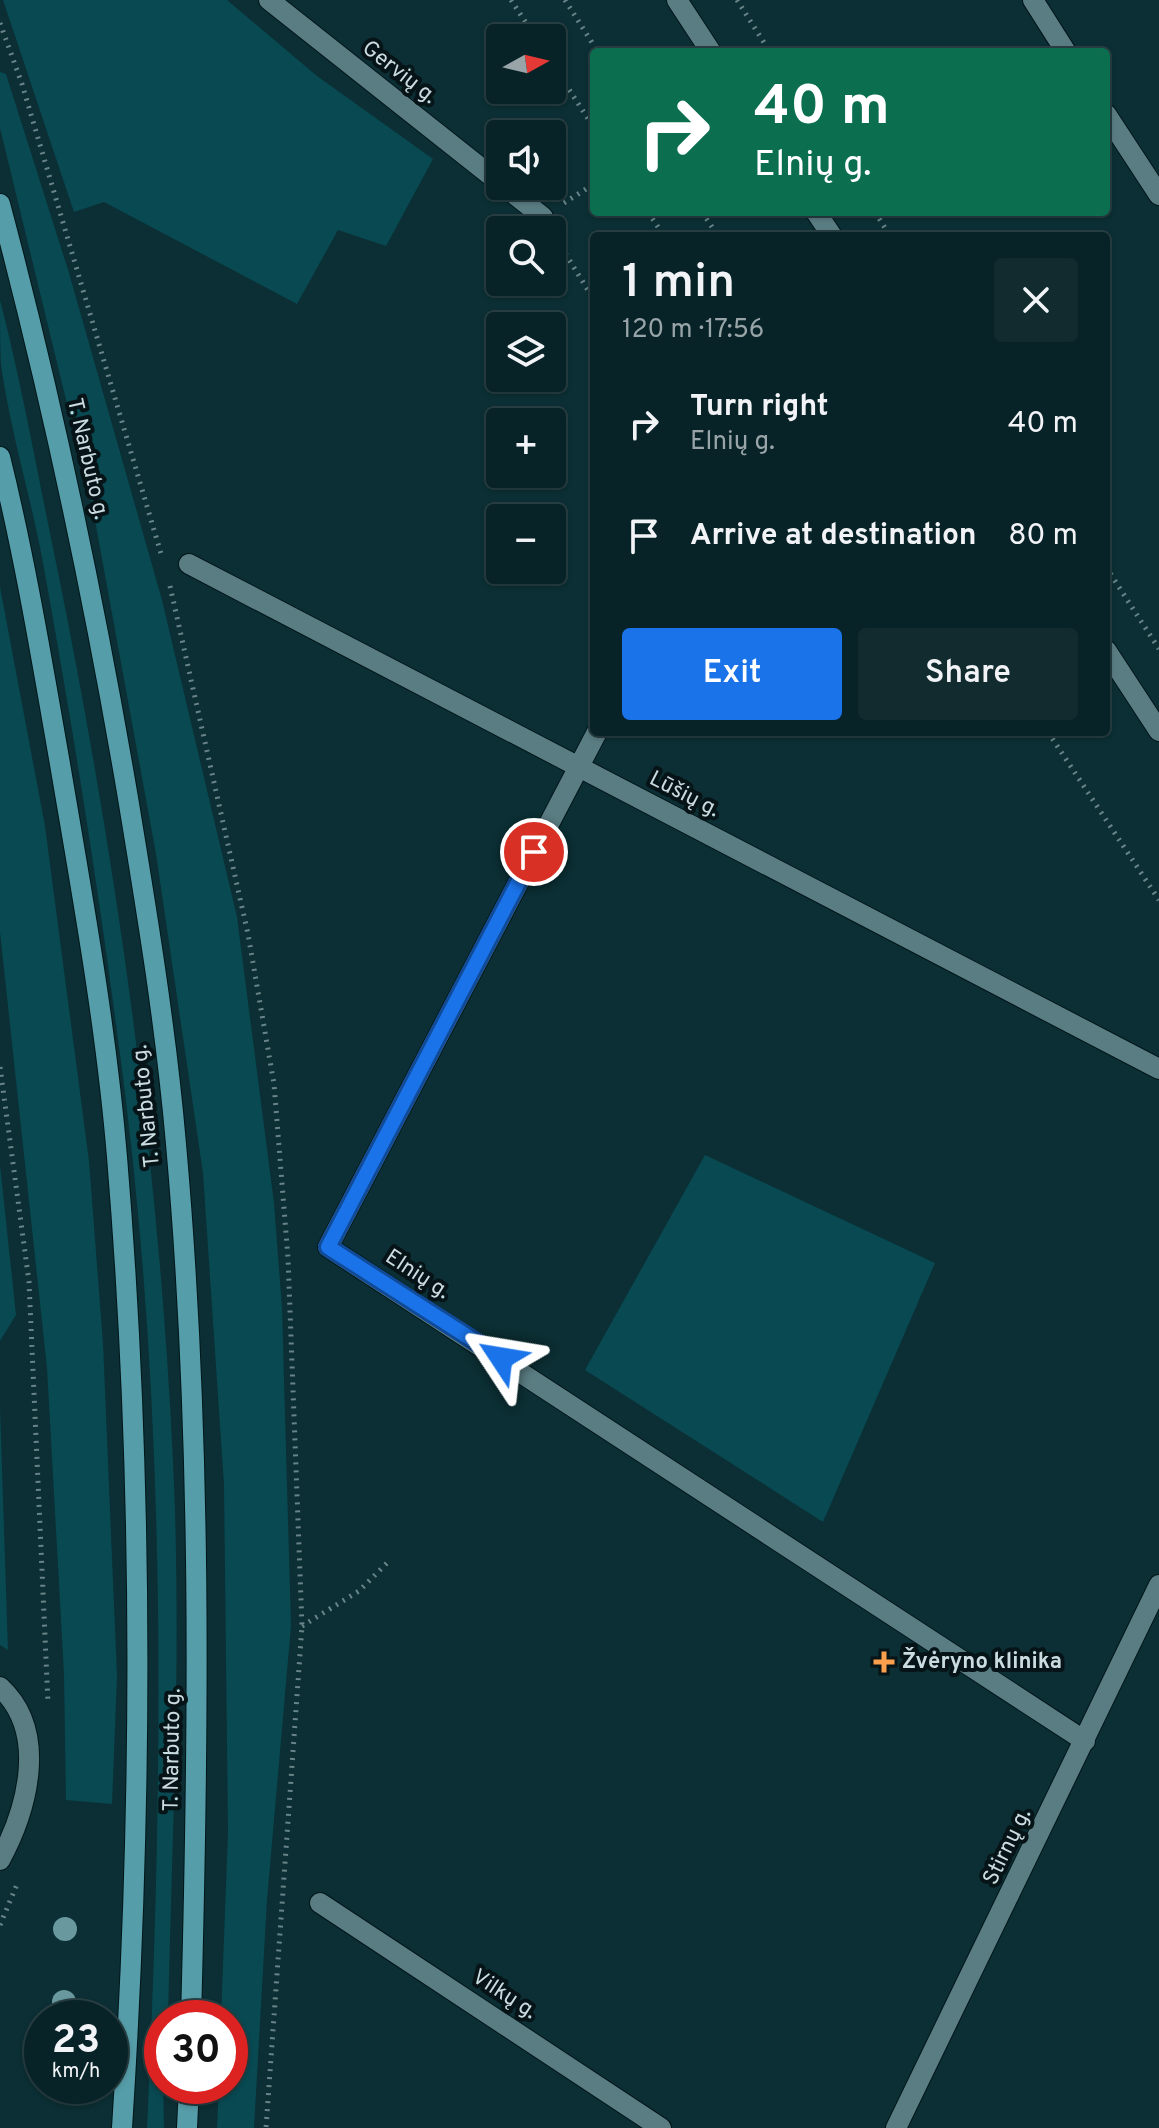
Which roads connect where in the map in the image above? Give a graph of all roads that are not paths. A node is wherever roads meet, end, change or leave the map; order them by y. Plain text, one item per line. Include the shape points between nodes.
1 (269, 0) edge
2 (677, 0) edge
3 (1033, 0) edge
4 (708, 48) edge
5 (1063, 48) edge
6 (1110, 120) edge
7 (486, 172) edge
8 (1159, 195) edge
9 (519, 200) edge
10 (0, 204) edge
11 (538, 216) edge
12 (0, 457) edge
13 (189, 564) dead end
14 (1110, 656) edge
15 (1159, 731) edge
16 (595, 736) edge
17 (577, 768) junction
18 (1159, 1069) edge
19 (1159, 1585) edge
20 (0, 1687) edge
21 (1085, 1741) junction
22 (0, 1860) edge
23 (320, 1903) dead end
24 (192, 2000) edge
25 (128, 2001) edge
26 (123, 2104) edge
27 (123, 2104) edge
28 (188, 2104) edge
29 (114, 2128) edge
30 (122, 2128) edge
31 (187, 2128) edge
32 (661, 2128) edge
33 (896, 2128) edge

1 - 7 street, Gervių g.
2 - 4 street
3 - 5 street
6 - 8 street
9 - 11 street, Gervių g.
10 - 24 main road, T. Narbuto g. via 70,488 108,680 153,945 176,1143 198,1551
12 - 25 main road, T. Narbuto g. via 93,954 118,1169 138,1543 139,1777
13 - 17 street, Lūšių g.
14 - 15 street
16 - 17 street, Elnių g.
17 - 18 street, Lūšių g.
17 - 21 street, Elnių g. via 328,1247
19 - 21 street, Stirnų g.
20 - 22 street via 22,1719 29,1774 26,1798
21 - 33 street, Stirnų g.
23 - 32 street, Vilkų g.
26 - 29 street
27 - 30 main road, T. Narbuto g.
28 - 31 main road

